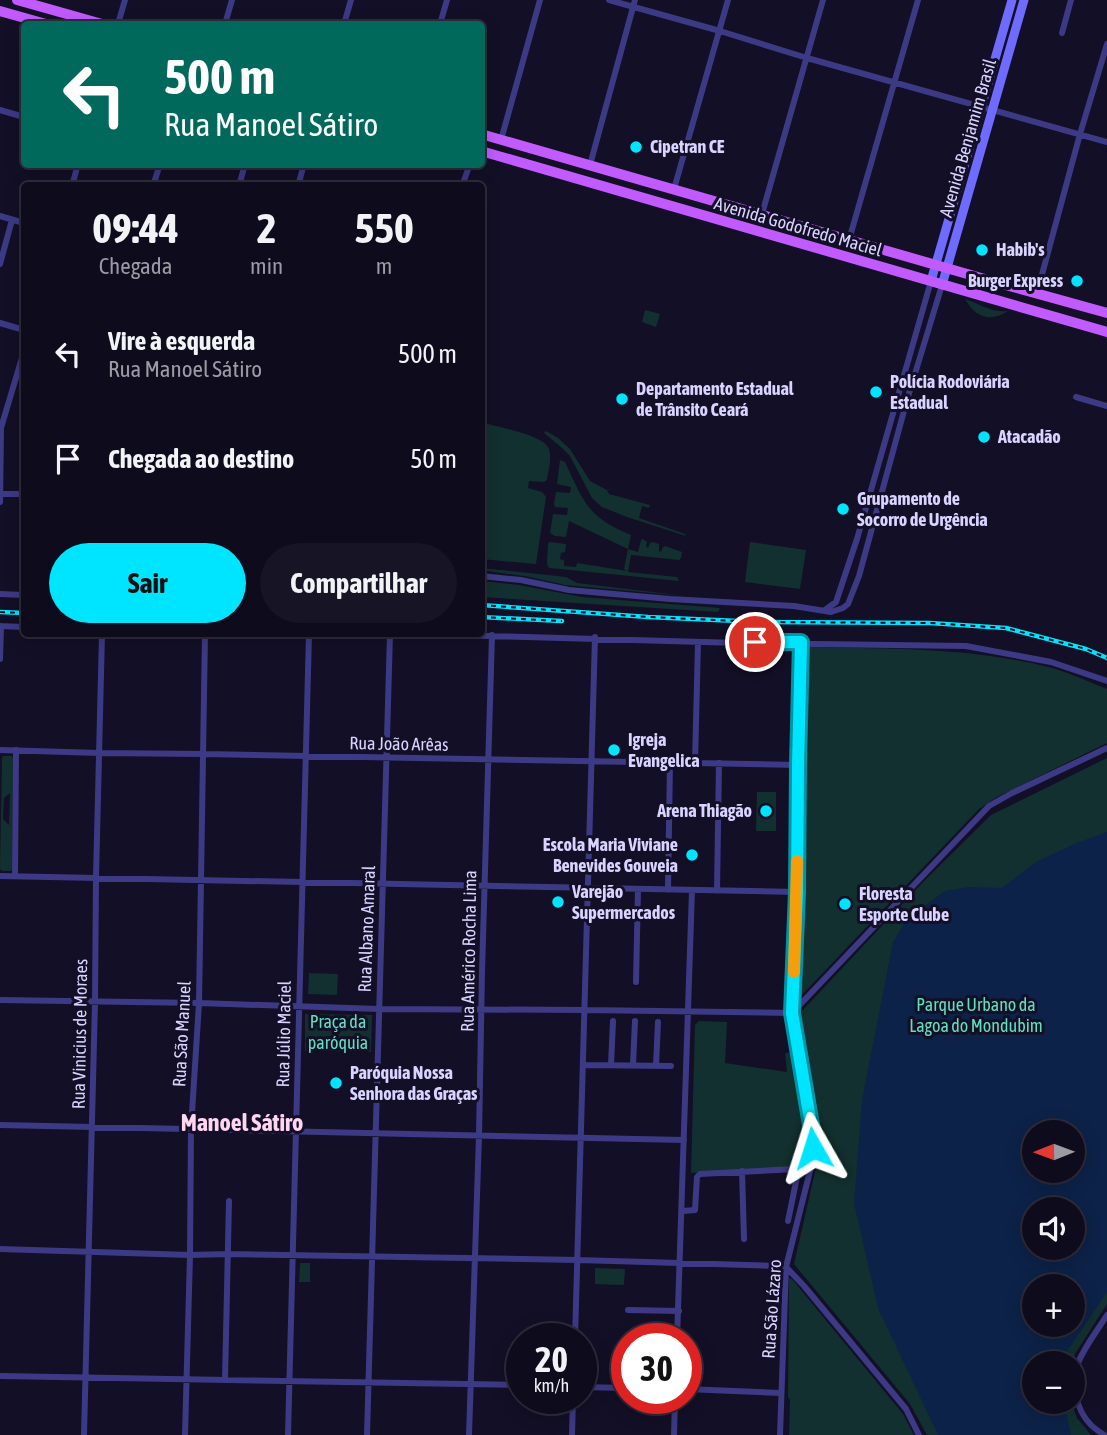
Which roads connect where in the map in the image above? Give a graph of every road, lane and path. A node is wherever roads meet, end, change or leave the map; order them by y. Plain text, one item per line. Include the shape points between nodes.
1 (17, 0) edge
2 (125, 0) edge
3 (232, 0) edge
4 (351, 0) edge
5 (447, 0) edge
6 (540, 0) edge
7 (609, 0) edge
8 (728, 0) edge
9 (823, 0) edge
10 (918, 0) edge
11 (1071, 0) edge
12 (1019, 1) edge
13 (634, 4) edge
14 (1, 14) edge
15 (32, 21) edge
16 (91, 21) edge
17 (119, 21) edge
18 (226, 21) edge
19 (345, 21) edge
20 (441, 21) edge
21 (720, 31) junction
22 (1062, 33) dead end
23 (1107, 44) edge
24 (807, 58) junction
25 (894, 82) junction
26 (987, 108) junction
27 (0, 110) edge
28 (21, 116) edge
29 (1080, 134) junction
30 (485, 135) edge
31 (501, 140) junction
32 (1107, 142) edge
33 (485, 152) edge
34 (590, 165) junction
35 (674, 189) junction
36 (762, 214) junction
37 (0, 216) edge
38 (12, 220) junction
39 (21, 222) edge
40 (790, 223) junction
41 (828, 234) junction
42 (785, 239) junction
43 (849, 240) junction
44 (824, 251) junction
45 (0, 264) edge
46 (941, 266) junction
47 (931, 281) junction
48 (942, 285) junction
49 (1037, 293) junction
50 (1107, 313) edge
51 (0, 323) edge
52 (21, 329) edge
53 (1107, 332) edge
54 (21, 361) edge
55 (1076, 397) dead end
56 (1107, 406) edge
57 (1, 428) edge
58 (0, 494) edge
59 (21, 494) edge
60 (0, 502) edge
61 (857, 539) junction
62 (868, 542) junction
63 (485, 576) edge
64 (0, 594) edge
65 (21, 595) edge
66 (825, 610) junction
67 (0, 626) edge
68 (21, 627) edge
69 (485, 635) edge
70 (492, 635) junction
71 (102, 637) edge
72 (205, 637) edge
73 (309, 637) edge
74 (390, 637) edge
75 (595, 637) junction
76 (698, 642) junction
77 (801, 642) junction
78 (0, 659) edge
79 (1107, 681) edge
80 (1107, 748) edge
81 (0, 750) edge
82 (16, 750) junction
83 (100, 753) junction
84 (204, 754) junction
85 (306, 755) junction
86 (386, 757) junction
87 (489, 760) junction
88 (591, 761) junction
89 (670, 762) junction
90 (695, 763) junction
91 (719, 763) junction
92 (798, 765) junction
93 (0, 876) edge
94 (15, 876) junction
95 (96, 877) junction
96 (200, 880) junction
97 (302, 881) junction
98 (383, 883) junction
99 (484, 886) junction
100 (587, 888) junction
101 (638, 889) junction
102 (668, 890) junction
103 (692, 890) junction
104 (717, 891) junction
105 (797, 892) junction
106 (636, 982) dead end
107 (0, 1000) edge
108 (96, 1002) junction
109 (199, 1003) junction
110 (299, 1007) junction
111 (379, 1009) junction
112 (481, 1010) junction
113 (586, 1010) junction
114 (687, 1012) junction
115 (792, 1013) junction
116 (613, 1021) dead end
117 (635, 1021) dead end
118 (658, 1022) dead end
119 (583, 1065) junction
120 (611, 1065) junction
121 (633, 1065) junction
122 (656, 1066) junction
123 (671, 1066) dead end
124 (0, 1125) edge
125 (92, 1127) junction
126 (191, 1129) junction
127 (295, 1131) junction
128 (377, 1133) junction
129 (479, 1136) junction
130 (581, 1138) junction
131 (684, 1140) junction
132 (742, 1171) junction
133 (229, 1201) dead end
134 (682, 1211) junction
135 (788, 1221) dead end
136 (744, 1239) dead end
137 (0, 1250) edge
138 (88, 1252) junction
139 (228, 1254) junction
140 (190, 1255) junction
141 (294, 1255) junction
142 (373, 1257) junction
143 (475, 1258) junction
144 (578, 1260) junction
145 (680, 1263) junction
146 (786, 1267) junction
147 (628, 1310) dead end
148 (679, 1311) junction
149 (1107, 1315) edge
150 (576, 1323) edge
151 (678, 1323) edge
152 (0, 1376) edge
153 (85, 1377) junction
154 (187, 1379) junction
155 (225, 1380) junction
156 (289, 1381) junction
157 (370, 1383) junction
158 (471, 1383) junction
159 (506, 1384) edge
160 (702, 1390) edge
161 (781, 1393) junction
162 (573, 1414) edge
163 (675, 1414) edge
164 (84, 1435) edge
165 (185, 1435) edge
166 (288, 1435) edge
167 (368, 1435) edge
168 (469, 1435) edge
169 (572, 1435) edge
170 (674, 1435) edge
171 (780, 1435) edge
172 (919, 1435) edge
173 (1104, 1435) edge

1 - 16 main road
2 - 17 street
3 - 18 street
4 - 19 street
5 - 20 street
6 - 31 street
7 - 13 street
8 - 21 street
9 - 24 street
10 - 25 street
11 - 22 street
12 - 26 main road, Avenida Benjamim Brasil
13 - 21 street
13 - 34 street
14 - 15 main road
21 - 24 street
21 - 35 street
23 - 29 street
24 - 25 street
24 - 36 street
25 - 26 street
25 - 43 street
26 - 29 street
26 - 46 main road, Avenida Benjamim Brasil
27 - 28 street
29 - 32 street
29 - 49 street
30 - 31 main road, Avenida Godofredo Maciel
31 - 34 main road, Avenida Godofredo Maciel
33 - 42 main road, Avenida Godofredo Maciel
34 - 35 main road, Avenida Godofredo Maciel
35 - 36 main road, Avenida Godofredo Maciel
36 - 40 main road, Avenida Godofredo Maciel
37 - 38 street
38 - 39 street
38 - 45 street
40 - 41 main road, Avenida Godofredo Maciel
40 - 42 main road
41 - 43 main road, Avenida Godofredo Maciel
41 - 44 main road
42 - 44 main road, Avenida Godofredo Maciel
43 - 46 main road, Avenida Godofredo Maciel
44 - 47 main road, Avenida Godofredo Maciel
46 - 47 main road, Avenida Benjamim Brasil
46 - 48 main road, Avenida Benjamim Brasil
46 - 49 main road, Avenida Godofredo Maciel
47 - 48 main road, Avenida Godofredo Maciel
47 - 61 street
48 - 53 main road, Avenida Godofredo Maciel
48 - 62 street
49 - 50 main road, Avenida Godofredo Maciel
51 - 52 street
54 - 57 street
55 - 56 street
57 - 58 street
58 - 59 street
58 - 60 street
61 - 62 street
61 - 66 street via 836,602
62 - 66 street via 848,604 840,610
63 - 66 street via 569,590
64 - 65 street
67 - 68 street
67 - 78 street
69 - 70 street
70 - 75 street
70 - 87 street, Rua Américo Rocha Lima
71 - 83 street, Rua Vinicius de Moraes
72 - 84 street, Rua São Manuel
73 - 85 street, Rua Júlio Maciel
74 - 86 street, Rua Albano Amaral
75 - 76 street
75 - 88 street
76 - 77 street
76 - 90 street
77 - 79 street via 966,646 1051,662
77 - 92 street, Rua São Lázaro
80 - 115 street via 989,806
81 - 82 street, Rua João Arêas
82 - 83 street, Rua João Arêas
82 - 94 street
83 - 84 street, Rua João Arêas
83 - 95 street, Rua Vinicius de Moraes
84 - 85 street, Rua João Arêas
84 - 96 street, Rua São Manuel
85 - 86 street, Rua João Arêas
85 - 97 street, Rua Júlio Maciel
86 - 87 street, Rua João Arêas
86 - 98 street, Rua Albano Amaral
87 - 88 street, Rua João Arêas
87 - 99 street, Rua Américo Rocha Lima
88 - 89 street, Rua João Arêas
88 - 100 street
89 - 90 street, Rua João Arêas
89 - 102 street
90 - 91 street, Rua João Arêas
91 - 92 street, Rua João Arêas
91 - 104 street
92 - 105 street, Rua São Lázaro
93 - 94 street
94 - 95 street
95 - 96 street
95 - 108 street, Rua Vinicius de Moraes
96 - 97 street
96 - 109 street, Rua São Manuel
97 - 98 street
97 - 110 street, Rua Júlio Maciel
98 - 99 street
98 - 111 street, Rua Albano Amaral
99 - 100 street
99 - 112 street, Rua Américo Rocha Lima
100 - 101 street
100 - 113 street
101 - 102 street
101 - 106 street
102 - 103 street
103 - 104 street
103 - 114 street
104 - 105 street
105 - 115 street, Rua São Lázaro
107 - 108 street
108 - 109 street
108 - 125 street, Rua Vinicius de Moraes
109 - 110 street
109 - 126 street, Rua São Manuel
110 - 111 street
110 - 127 street, Rua Júlio Maciel
111 - 112 street
111 - 128 street, Rua Albano Amaral
112 - 113 street
112 - 129 street, Rua Américo Rocha Lima
113 - 114 street
113 - 119 street
114 - 115 street
114 - 131 street
115 - 146 street, Rua São Lázaro via 813,1148
116 - 120 street
117 - 121 street
118 - 122 street
119 - 120 street
119 - 130 street
120 - 121 street
121 - 122 street
122 - 123 street
124 - 125 street
125 - 126 street
125 - 138 street, Rua Vinicius de Moraes
126 - 127 street
126 - 140 street, Rua São Manuel
127 - 128 street
127 - 141 street, Rua Júlio Maciel
128 - 129 street
128 - 142 street, Rua Albano Amaral
129 - 130 street
129 - 143 street, Rua Américo Rocha Lima
130 - 131 street
130 - 144 street
131 - 134 street
132 - 134 street via 699,1175 695,1210
132 - 135 street via 797,1169
132 - 136 street
133 - 139 street
134 - 145 street
137 - 138 street
138 - 140 street
138 - 153 street, Rua Vinicius de Moraes
139 - 140 street
139 - 141 street
139 - 155 street
140 - 154 street, Rua São Manuel
141 - 142 street
141 - 156 street, Rua Júlio Maciel
142 - 143 street
142 - 157 street, Rua Albano Amaral
143 - 144 street
143 - 158 street, Rua Américo Rocha Lima
144 - 145 street
144 - 150 street
145 - 146 street
145 - 148 street
146 - 161 street, Rua São Lázaro
146 - 172 street via 906,1409
147 - 148 street
148 - 151 street
149 - 173 street via 1075,1373 1080,1408
152 - 153 street
153 - 154 street
153 - 164 street, Rua Vinicius de Moraes
154 - 155 street
154 - 165 street, Rua São Manuel
155 - 156 street
156 - 157 street
156 - 166 street, Rua Júlio Maciel
157 - 158 street
157 - 167 street, Rua Albano Amaral
158 - 159 street
158 - 168 street, Rua Américo Rocha Lima
160 - 161 street
161 - 171 street, Rua São Lázaro
162 - 169 street
163 - 170 street

